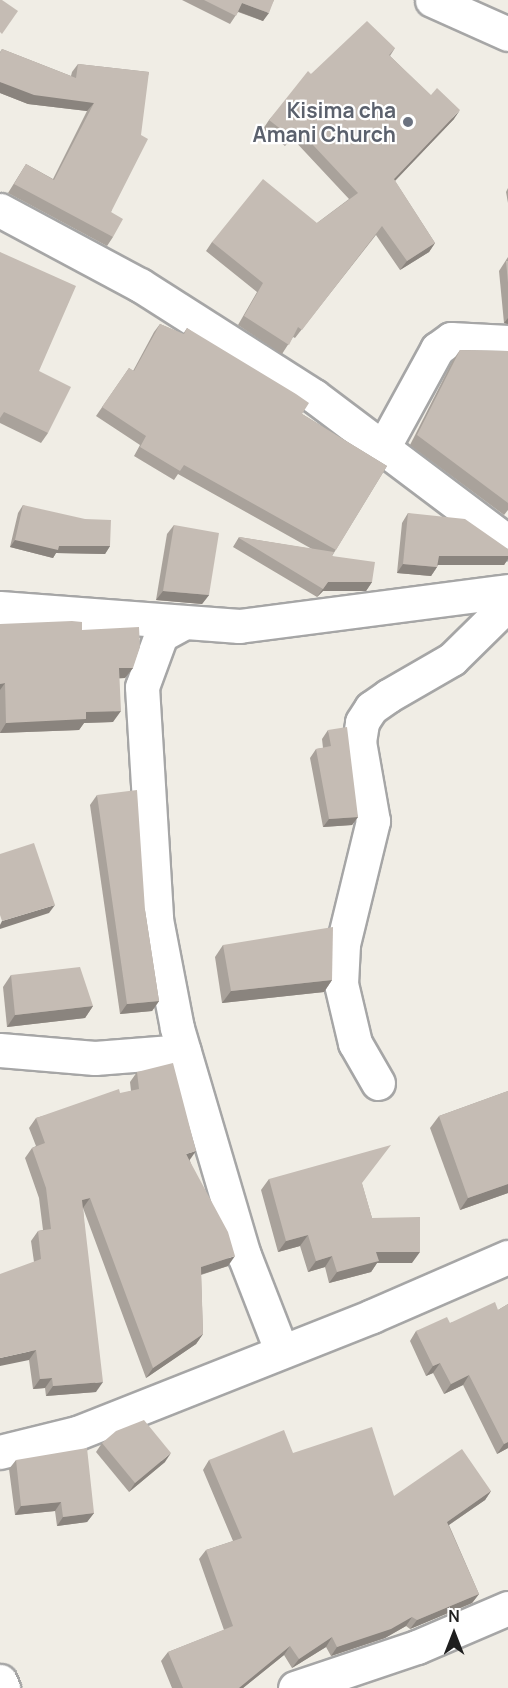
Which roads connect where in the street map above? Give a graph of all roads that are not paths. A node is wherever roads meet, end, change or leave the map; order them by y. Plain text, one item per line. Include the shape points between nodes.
1 (432, 0) edge
2 (508, 34) edge
3 (0, 210) edge
4 (508, 342) edge
5 (384, 446) junction
6 (508, 542) edge
7 (508, 591) edge
8 (508, 604) edge
9 (0, 608) edge
10 (181, 624) junction
11 (0, 1050) edge
12 (184, 1052) junction
13 (378, 1083) dead end
14 (508, 1257) edge
15 (281, 1350) junction
16 (0, 1452) edge
17 (508, 1608) edge
18 (0, 1681) edge
19 (3, 1688) edge
20 (295, 1688) edge

1 - 2 street
3 - 5 street via 140,285 314,396
4 - 5 street via 451,339 437,349
5 - 6 street
7 - 10 street via 239,626
8 - 13 street via 452,658 371,708 362,722 359,742 373,821 342,944 341,984 355,1043
9 - 10 street
10 - 12 street via 161,635 142,687 156,919
11 - 12 street via 95,1058
12 - 15 street via 244,1255
14 - 15 street via 372,1316
15 - 16 street via 77,1433
17 - 20 street via 417,1647
18 - 19 street

